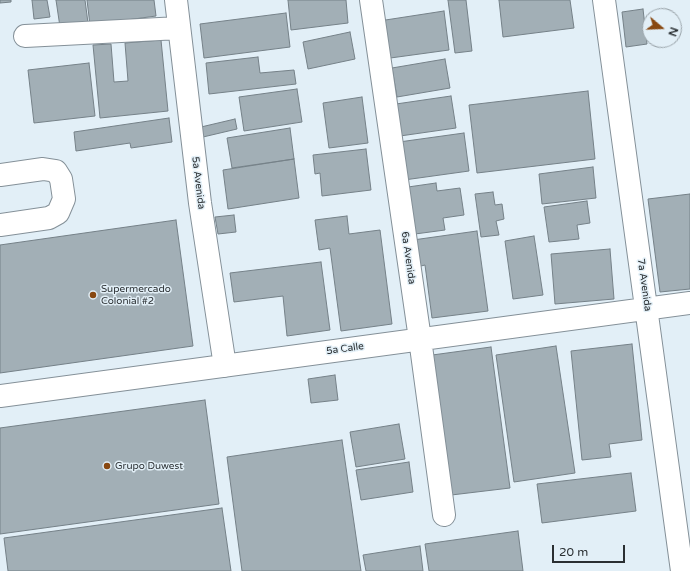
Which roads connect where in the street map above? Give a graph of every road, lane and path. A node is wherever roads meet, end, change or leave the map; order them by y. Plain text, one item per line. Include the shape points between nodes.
1 (176, 0) edge
2 (371, 0) edge
3 (604, 0) edge
4 (179, 28) junction
5 (25, 36) dead end
6 (0, 175) edge
7 (0, 225) edge
8 (690, 303) edge
9 (647, 309) junction
10 (420, 339) junction
11 (225, 366) junction
12 (0, 396) edge
13 (444, 515) dead end
14 (682, 571) edge

1 - 4 street, 5a Avenida
2 - 10 street, 6a Avenida
3 - 9 street, 7a Avenida
4 - 5 street
4 - 11 street, 5a Avenida via 200,203
6 - 7 street via 43,169 56,171 61,179 64,199 58,213 49,218
8 - 9 street, 5a Calle
9 - 10 street, 5a Calle
9 - 14 street, 7a Avenida
10 - 11 street, 5a Calle
10 - 13 street, 6a Avenida
11 - 12 street, 5a Calle

